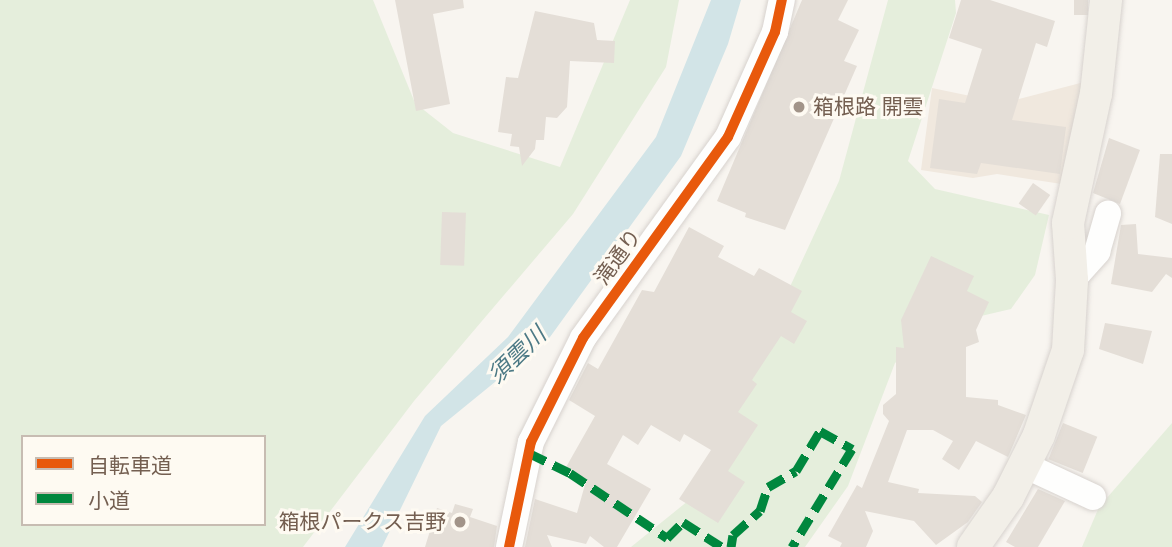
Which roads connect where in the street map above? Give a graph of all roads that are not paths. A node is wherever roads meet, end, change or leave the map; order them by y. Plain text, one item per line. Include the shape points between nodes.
1 (782, 0) edge
2 (1105, 0) edge
3 (1108, 214) dead end
4 (1072, 280) junction
5 (1024, 465) junction
6 (1093, 497) dead end
7 (509, 547) edge
8 (973, 547) edge

1 - 7 street, 滝通り via 775,32 728,137 583,338 531,442
2 - 4 main road via 1096,94 1068,223
3 - 4 street via 1097,252
4 - 5 main road via 1061,378
5 - 6 street
5 - 8 main road

